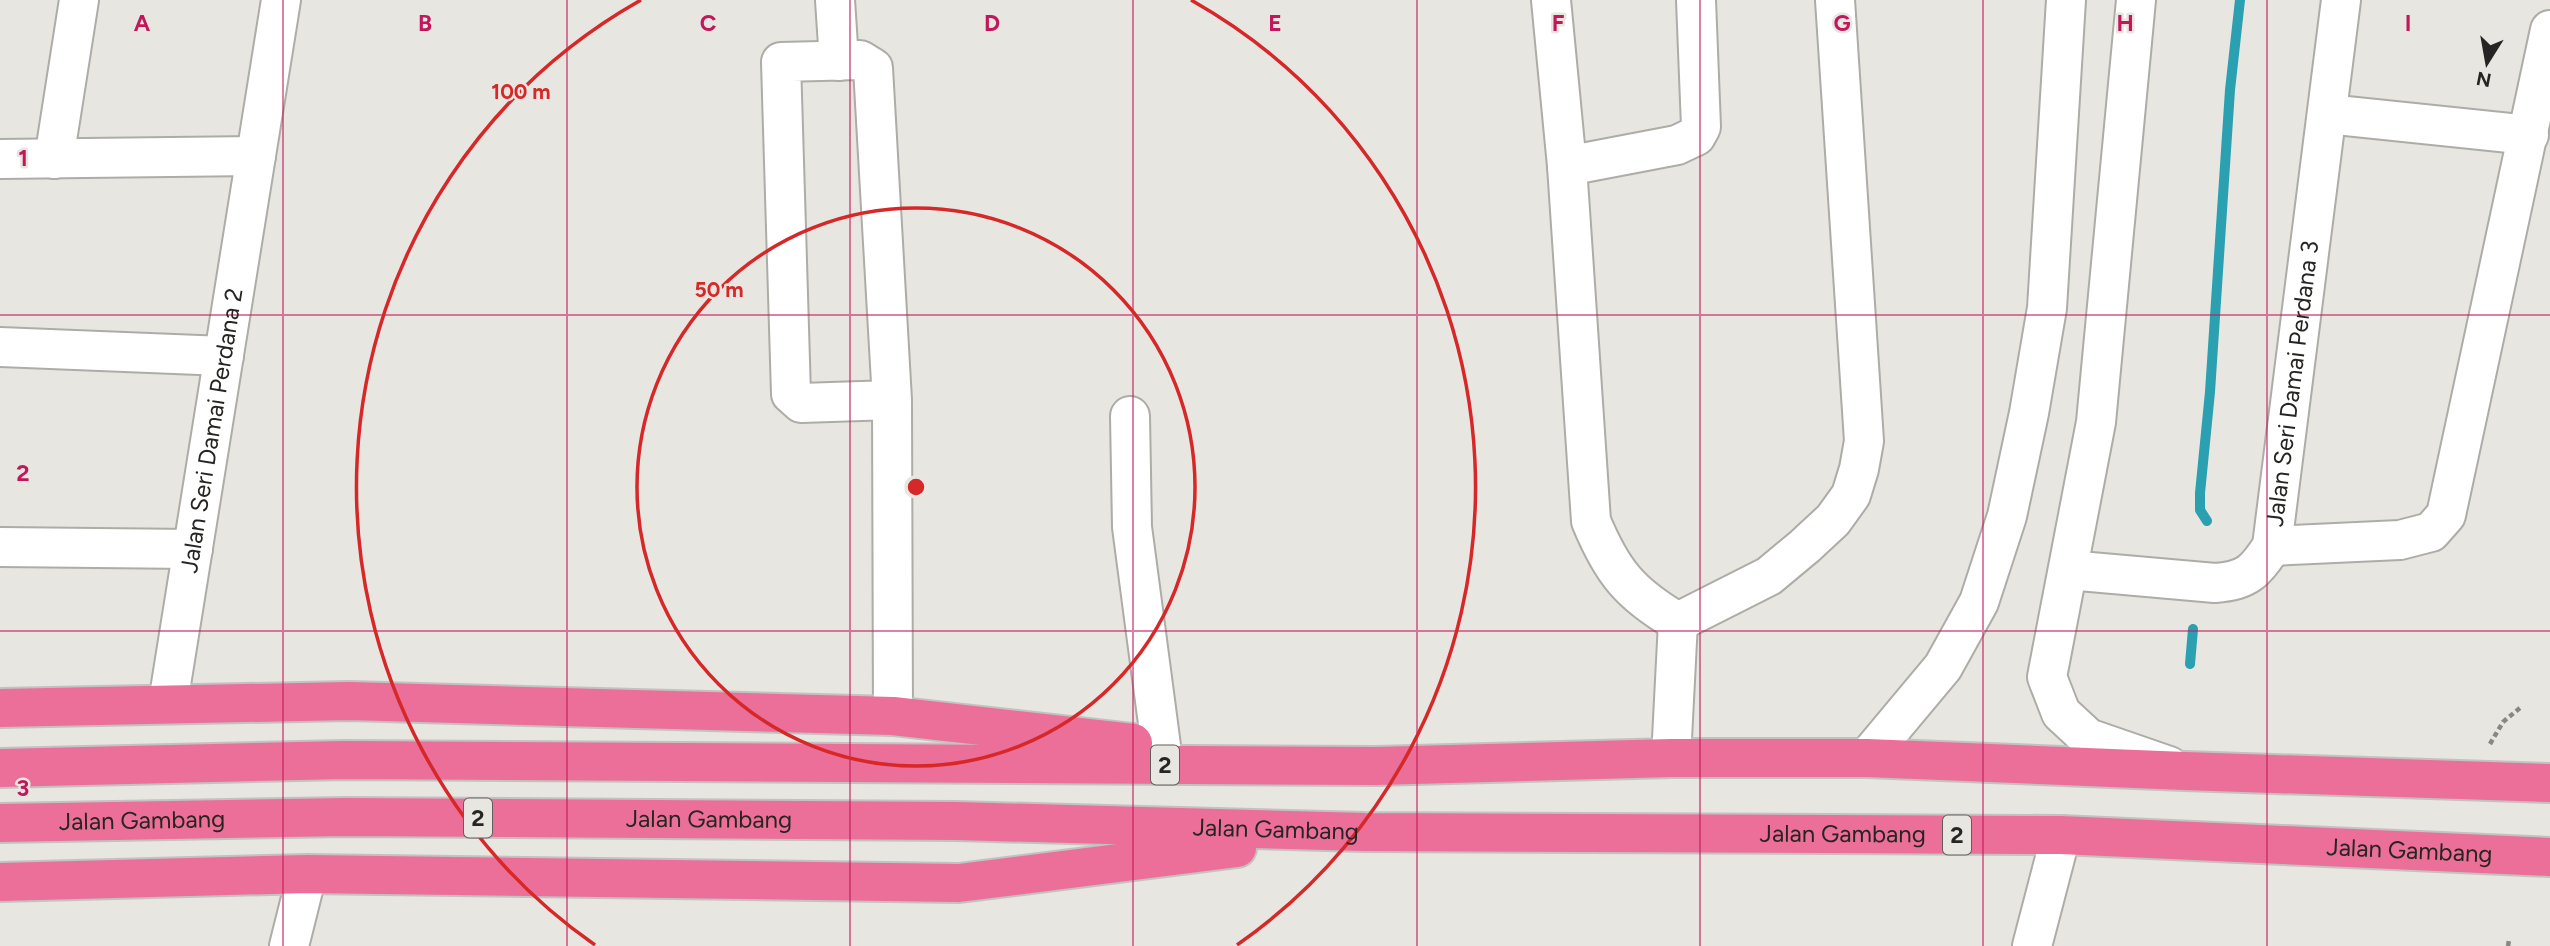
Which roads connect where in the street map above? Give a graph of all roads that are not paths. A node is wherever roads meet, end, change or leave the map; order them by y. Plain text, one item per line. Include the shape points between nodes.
1 (79, 0) edge
2 (281, 0) edge
3 (835, 0) edge
4 (1550, 0) edge
5 (1696, 0) edge
6 (1835, 0) edge
7 (2066, 0) edge
8 (2136, 0) edge
9 (2341, 0) edge
10 (2550, 30) edge
11 (839, 61) junction
12 (2327, 114) junction
13 (2529, 135) junction
14 (256, 156) junction
15 (0, 159) edge
16 (54, 159) junction
17 (1567, 166) junction
18 (0, 346) edge
19 (224, 356) junction
20 (891, 400) junction
21 (1130, 416) dead end
22 (2272, 546) junction
23 (0, 547) edge
24 (193, 550) junction
25 (2068, 570) junction
26 (1678, 622) junction
27 (168, 703) junction
28 (0, 708) edge
29 (893, 716) junction
30 (1160, 746) junction
31 (1671, 758) junction
32 (1867, 758) junction
33 (1376, 766) junction
34 (0, 768) edge
35 (2185, 771) junction
36 (2550, 783) edge
37 (0, 823) edge
38 (1364, 832) junction
39 (2061, 835) junction
40 (2550, 857) edge
41 (307, 874) junction
42 (0, 882) edge
43 (289, 946) edge
44 (2032, 946) edge

1 - 16 street
2 - 14 street, Jalan Seri Damai Perdana 2
3 - 11 street
4 - 17 street
5 - 17 street via 1701,127 1696,136 1677,145
6 - 26 street via 1864,441 1859,469 1851,495 1805,546 1769,576
7 - 32 street via 2046,308 2007,516 1979,602 1942,667
8 - 25 street via 2096,422
9 - 12 street, Jalan Seri Damai Perdana 3
10 - 13 street
11 - 20 street via 860,60 873,68
11 - 20 street via 781,62 791,394 801,403
12 - 13 street
12 - 22 street, Jalan Seri Damai Perdana 3
13 - 22 street via 2446,515 2431,532 2400,540
14 - 16 street
14 - 19 street, Jalan Seri Damai Perdana 2
15 - 16 street
17 - 26 street via 1591,521 1624,582 1647,604
18 - 19 street
19 - 24 street, Jalan Seri Damai Perdana 2
20 - 29 street
21 - 30 street via 1132,527
22 - 25 street, Jalan Seri Damai Perdana 3 via 2258,568 2236,582
23 - 24 street
24 - 27 street, Jalan Seri Damai Perdana 2
25 - 35 street via 2047,677 2061,713 2088,738
26 - 31 street
27 - 28 highway
27 - 29 highway via 349,701
29 - 30 highway
30 - 33 highway
31 - 32 highway, 2
31 - 33 highway, 2
32 - 35 highway, 2
33 - 34 highway, 2 via 344,760
35 - 36 highway, 2
37 - 38 highway, Jalan Gambang / 2 via 346,817 957,821
38 - 39 highway, Jalan Gambang / 2
38 - 41 highway via 959,883
39 - 40 highway, Jalan Gambang / 2
39 - 44 street
41 - 42 highway
41 - 43 street

